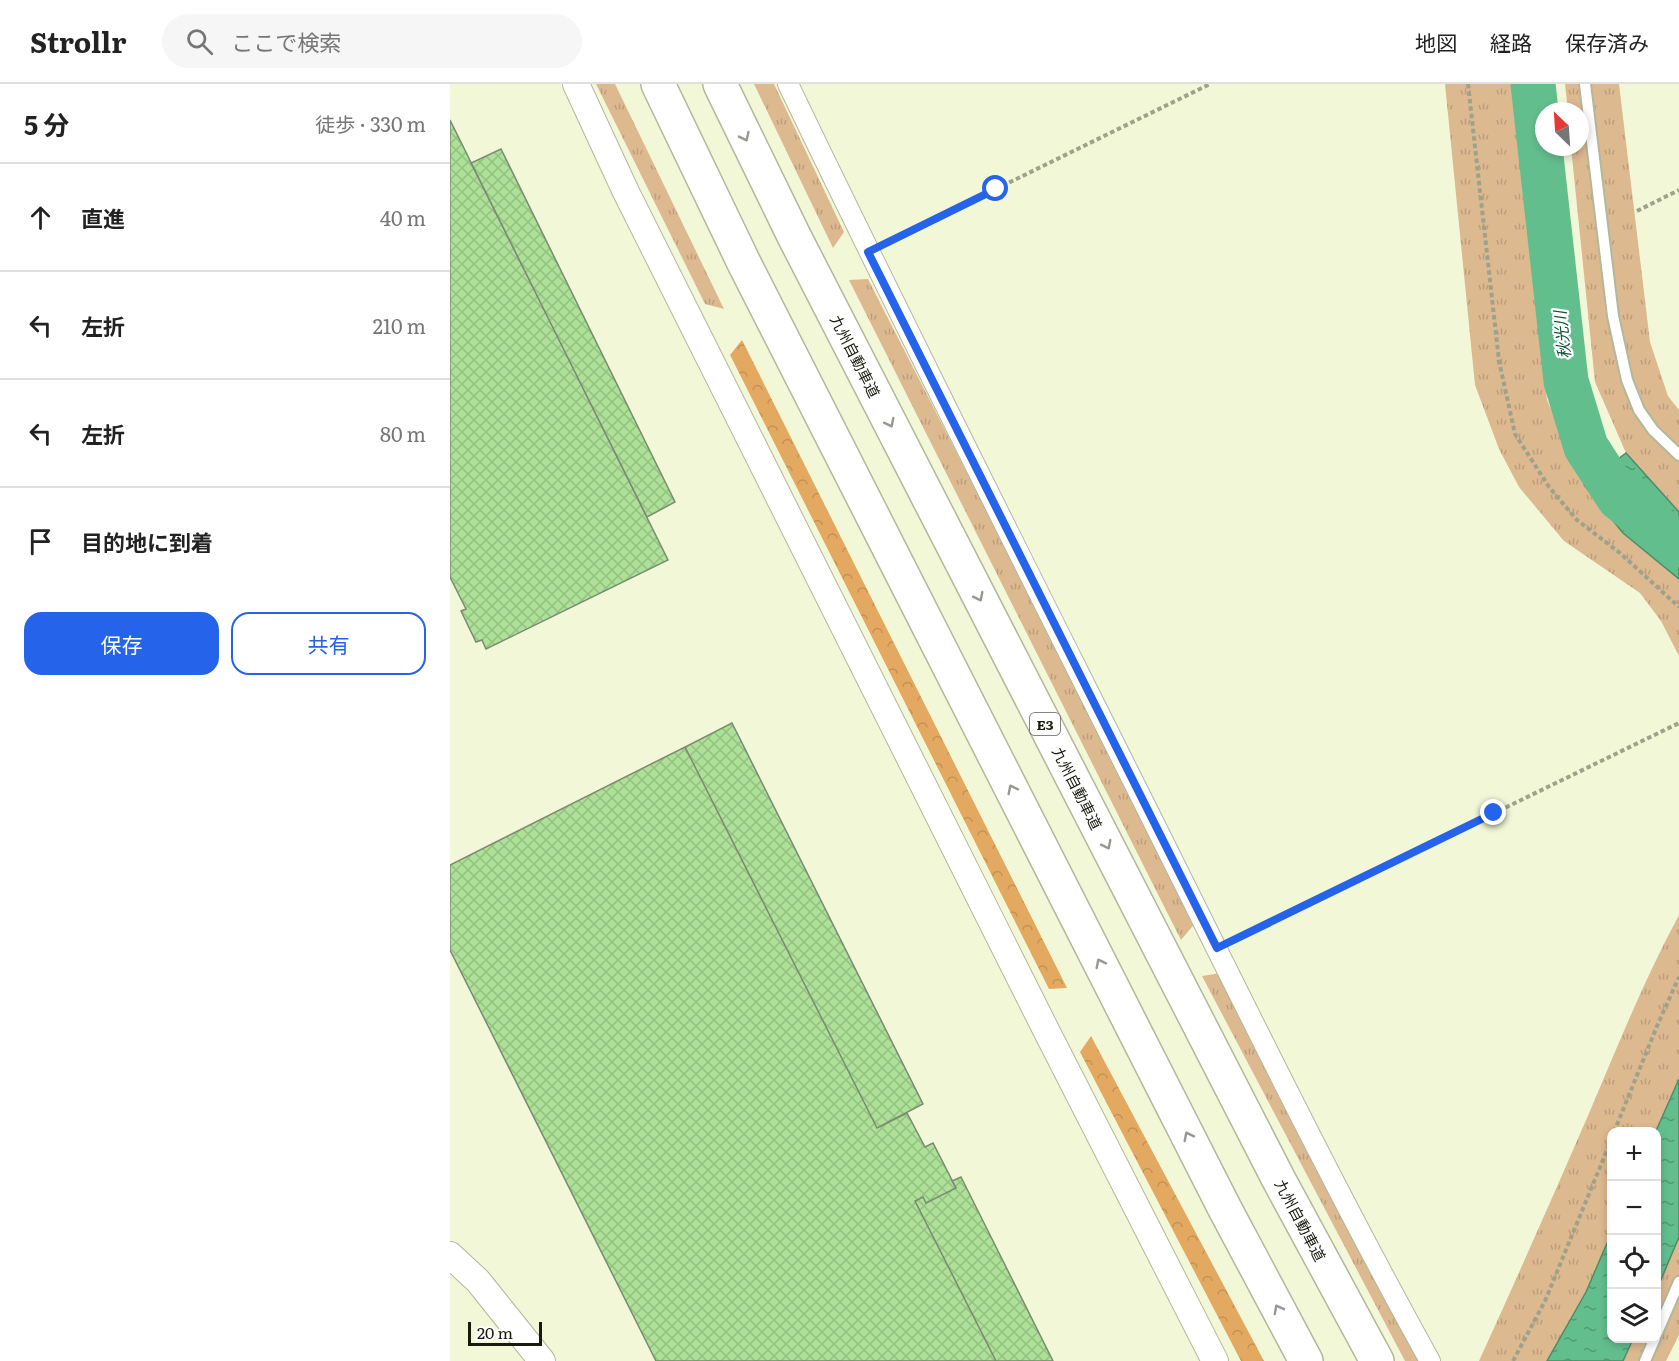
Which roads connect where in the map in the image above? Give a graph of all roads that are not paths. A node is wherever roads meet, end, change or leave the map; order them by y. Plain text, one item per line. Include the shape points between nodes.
1 (576, 84) edge
2 (658, 84) edge
3 (720, 84) edge
4 (788, 84) edge
5 (1585, 84) edge
6 (1679, 455) edge
7 (450, 1255) edge
8 (1679, 1282) edge
9 (1661, 1325) edge
10 (1653, 1343) edge
11 (542, 1361) edge
12 (1215, 1361) edge
13 (1306, 1361) edge
14 (1377, 1361) edge
15 (1430, 1361) edge
16 (1645, 1361) edge

1 - 12 street via 637,213
13 -> 2 highway via 744,263
3 -> 14 highway, 九州自動車道 / E3 via 1279,1180
4 - 15 street via 868,252 1217,948
5 - 6 lane via 1613,316 1627,380 1639,410
7 - 11 street via 478,1281
8 - 9 lane
10 - 16 lane

